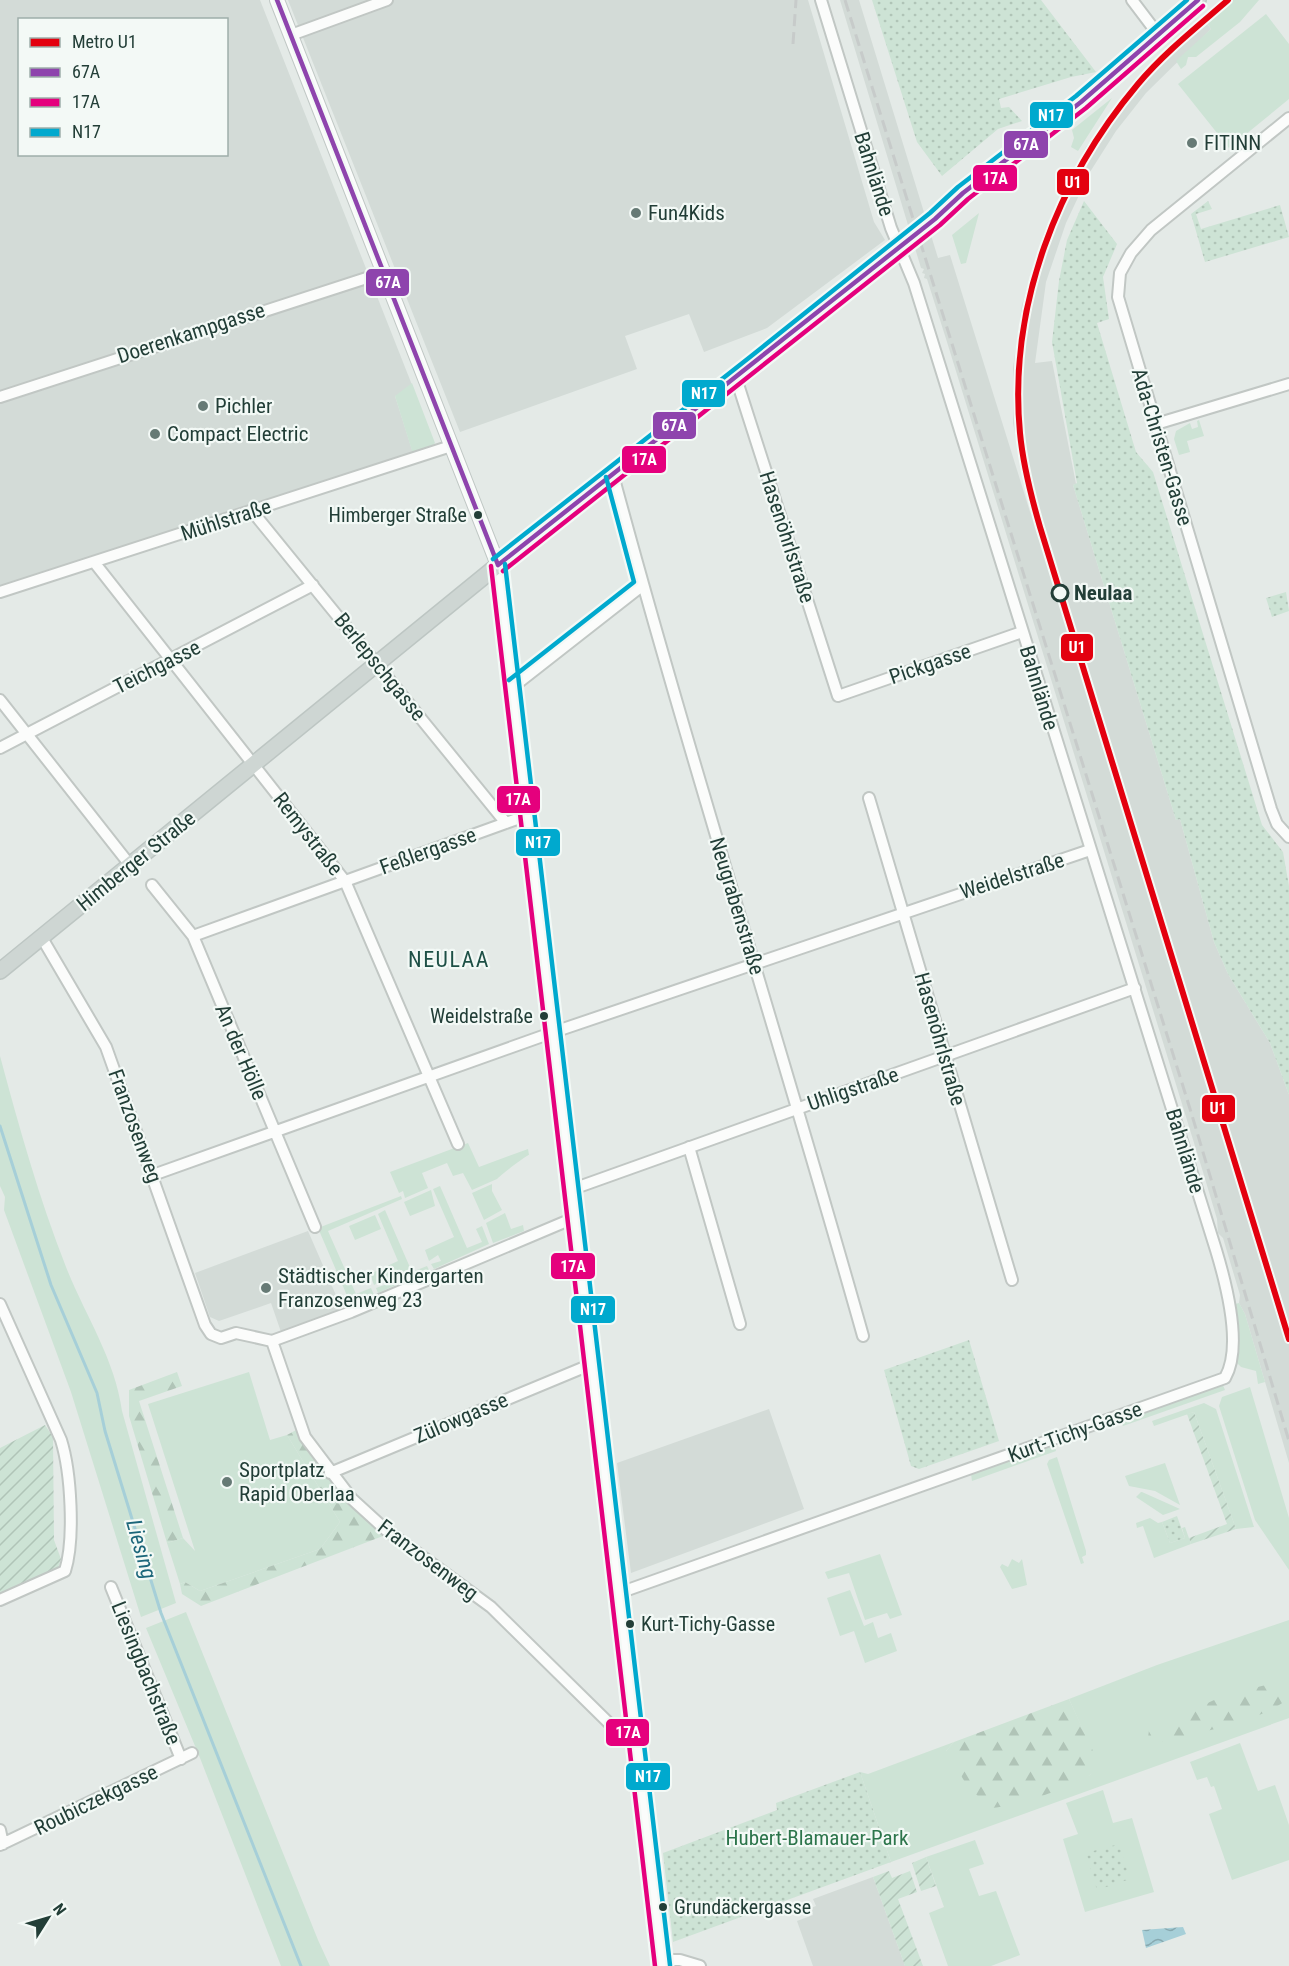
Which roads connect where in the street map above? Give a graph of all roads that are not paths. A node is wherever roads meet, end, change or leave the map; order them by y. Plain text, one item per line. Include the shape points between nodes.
1 (277, 0) edge
2 (387, 0) edge
3 (821, 0) edge
4 (1132, 0) edge
5 (1197, 0) edge
6 (1157, 33) junction
7 (291, 35) junction
8 (1289, 118) edge
9 (900, 246) junction
10 (382, 273) junction
11 (736, 378) junction
12 (1289, 384) edge
13 (0, 397) edge
14 (1155, 424) junction
15 (451, 446) junction
16 (614, 475) junction
17 (252, 511) junction
18 (94, 562) junction
19 (498, 565) junction
20 (313, 585) junction
21 (643, 585) junction
22 (0, 592) edge
23 (1022, 632) junction
24 (171, 660) junction
25 (378, 664) junction
26 (514, 686) junction
27 (838, 696) joint
28 (0, 700) edge
29 (27, 734) junction
30 (0, 748) edge
31 (255, 765) junction
32 (869, 798) dead end
33 (528, 815) junction
34 (506, 823) junction
35 (1289, 837) edge
36 (1090, 850) junction
37 (130, 865) junction
38 (345, 881) junction
39 (152, 885) dead end
40 (903, 912) junction
41 (193, 936) junction
42 (42, 938) junction
43 (755, 964) junction
44 (0, 971) edge
45 (1135, 988) junction
46 (554, 1032) junction
47 (945, 1056) junction
48 (429, 1077) junction
49 (798, 1108) junction
50 (274, 1131) junction
51 (458, 1144) dead end
52 (689, 1147) junction
53 (153, 1175) junction
54 (570, 1190) junction
55 (574, 1218) junction
56 (315, 1227) dead end
57 (1012, 1280) dead end
58 (0, 1305) edge
59 (740, 1324) dead end
60 (862, 1336) dead end
61 (272, 1341) junction
62 (592, 1364) junction
63 (1225, 1378) joint
64 (330, 1473) junction
65 (111, 1587) dead end
66 (619, 1593) junction
67 (0, 1600) edge
68 (638, 1736) junction
69 (192, 1753) dead end
70 (181, 1759) junction
71 (0, 1830) edge
72 (2, 1845) edge
73 (663, 1963) edge
74 (700, 1966) edge

1 - 7 main road
2 - 7 street
3 - 9 street, Bahnlände via 891,228
4 - 6 street
5 - 6 main road, Himberger Straße
6 - 9 main road, Himberger Straße via 1095,90
7 - 10 main road
8 - 14 street, Ada-Christen-Gasse via 1151,230 1120,273 1118,297
9 - 11 main road, Himberger Straße
9 - 23 street, Bahnlände
10 - 13 street, Doerenkampgasse
10 - 15 main road
11 - 16 main road, Himberger Straße
11 - 27 street, Hasenöhrlstraße
12 - 14 street
14 - 35 street, Ada-Christen-Gasse via 1271,809 1277,824
15 - 17 street, Mühlstraße
15 - 19 main road
16 - 19 main road, Himberger Straße
16 - 21 street, Neugrabenstraße
17 - 18 street, Mühlstraße
17 - 20 street, Berlepschgasse
18 - 22 street, Mühlstraße
18 - 24 street, Remystraße
19 - 25 main road, Himberger Straße
19 - 26 main road
20 - 24 street, Teichgasse
20 - 25 street, Berlepschgasse
21 - 26 street
21 - 43 street, Neugrabenstraße
23 - 27 street, Pickgasse
23 - 36 street, Bahnlände
24 - 29 street, Teichgasse
24 - 31 street, Remystraße
25 - 31 main road, Himberger Straße
25 - 34 street, Berlepschgasse
26 - 33 main road
28 - 29 street
29 - 30 street, Teichgasse
29 - 37 street
31 - 37 main road, Himberger Straße
31 - 38 street, Remystraße
32 - 40 street, Hasenöhrlstraße
33 - 34 street, Feßlergasse
33 - 46 main road
34 - 38 street, Feßlergasse
36 - 40 street, Weidelstraße
36 - 45 street, Bahnlände
37 - 42 main road, Himberger Straße
38 - 41 street, Feßlergasse
38 - 48 street, Remystraße
39 - 41 street, An der Hölle
40 - 43 street, Weidelstraße
40 - 47 street, Hasenöhrlstraße
41 - 50 street, An der Hölle
42 - 44 main road, Himberger Straße
42 - 53 street, Franzosenweg via 106,1047
43 - 46 street, Weidelstraße
43 - 49 street, Neugrabenstraße
45 - 47 street, Uhligstraße
45 - 63 street, Bahnlände via 1231,1301 1231,1367
46 - 48 street, Weidelstraße
46 - 54 main road
47 - 49 street, Uhligstraße
47 - 57 street, Hasenöhrlstraße
48 - 50 street, Weidelstraße
48 - 51 street, Remystraße
49 - 52 street, Uhligstraße
49 - 60 street, Neugrabenstraße
50 - 53 street, Weidelstraße
50 - 56 street, An der Hölle
52 - 54 street, Uhligstraße
52 - 59 street
53 - 61 street, Franzosenweg via 211,1334 221,1338 236,1333
54 - 55 main road
55 - 61 street
55 - 62 main road
58 - 67 street via 66,1456 69,1516 69,1560 65,1571
61 - 64 street, Franzosenweg via 305,1437
62 - 64 street, Zülowgasse
62 - 66 main road
63 - 66 street, Kurt-Tichy-Gasse
64 - 68 street, Franzosenweg via 386,1530 491,1607 618,1732
65 - 70 street, Liesingbachstraße
66 - 68 main road
68 - 73 main road
69 - 70 street, Roubiczekgasse
70 - 72 street, Roubiczekgasse
71 - 72 street
73 - 74 street

